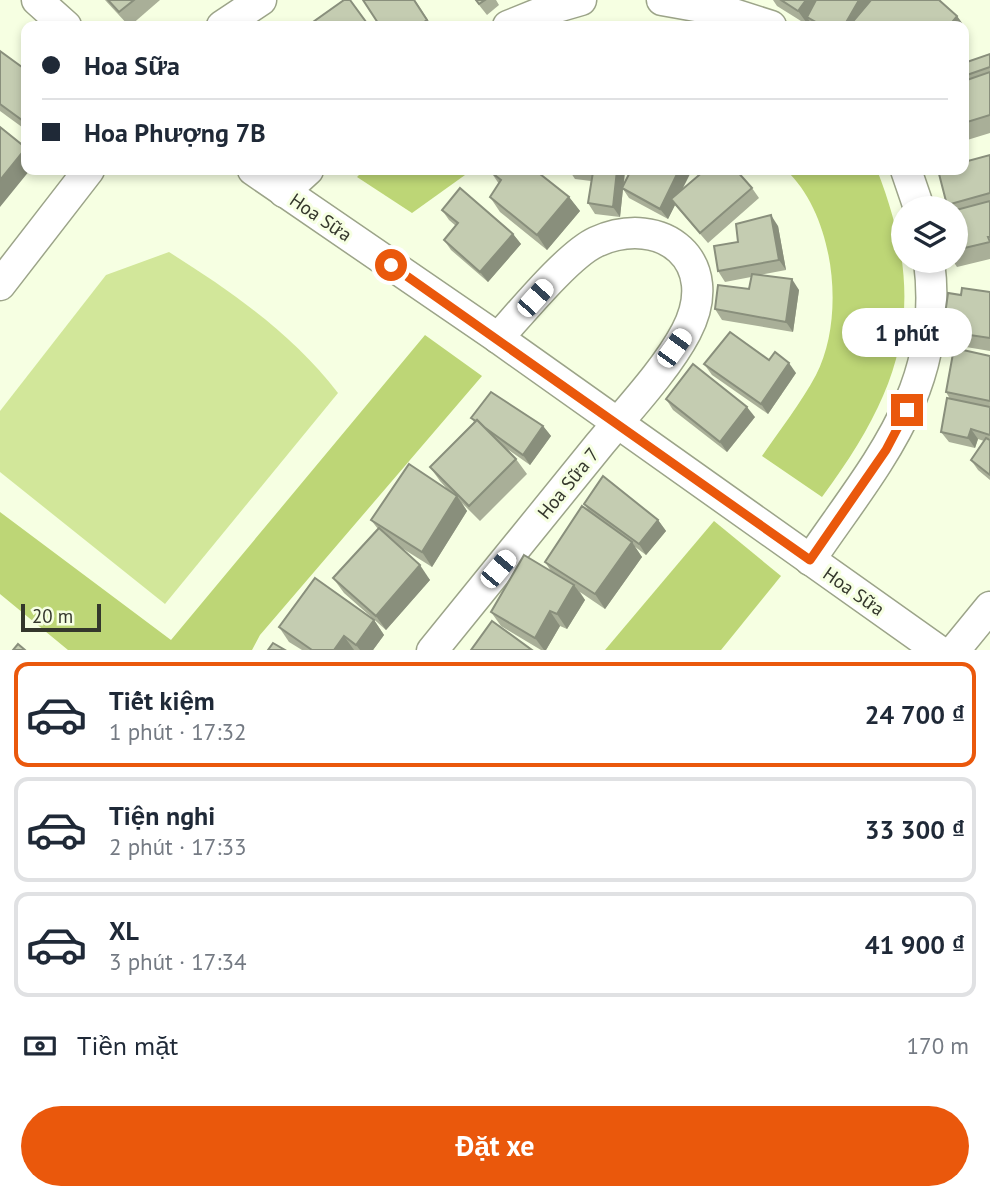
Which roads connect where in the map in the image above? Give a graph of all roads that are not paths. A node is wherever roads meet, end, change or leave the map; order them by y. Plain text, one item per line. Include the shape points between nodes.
1 (37, 0) edge
2 (261, 0) edge
3 (581, 0) edge
4 (662, 0) edge
5 (60, 21) edge
6 (230, 21) edge
7 (520, 21) edge
8 (755, 21) edge
9 (85, 175) edge
10 (260, 175) edge
11 (303, 175) edge
12 (908, 175) edge
13 (284, 192) junction
14 (915, 196) edge
15 (929, 273) edge
16 (0, 285) edge
17 (498, 338) junction
18 (617, 423) junction
19 (810, 560) junction
20 (990, 607) edge
21 (432, 650) edge
22 (939, 650) edge
23 (954, 650) edge

1 - 5 street
2 - 6 street
3 - 7 street
4 - 8 street
9 - 16 street
10 - 13 street, Hoa Sữa
11 - 13 street
12 - 14 street
13 - 17 street, Hoa Sữa
15 - 19 street via 930,335 917,391 886,450
17 - 18 street, Hoa Sữa
17 - 18 street, Hoa Sữa 7 via 549,282 593,243 623,233 650,233 682,249 695,270 700,293 686,331
18 - 19 street, Hoa Sữa
18 - 21 street, Hoa Sữa 7
19 - 22 street, Hoa Sữa
20 - 23 street

